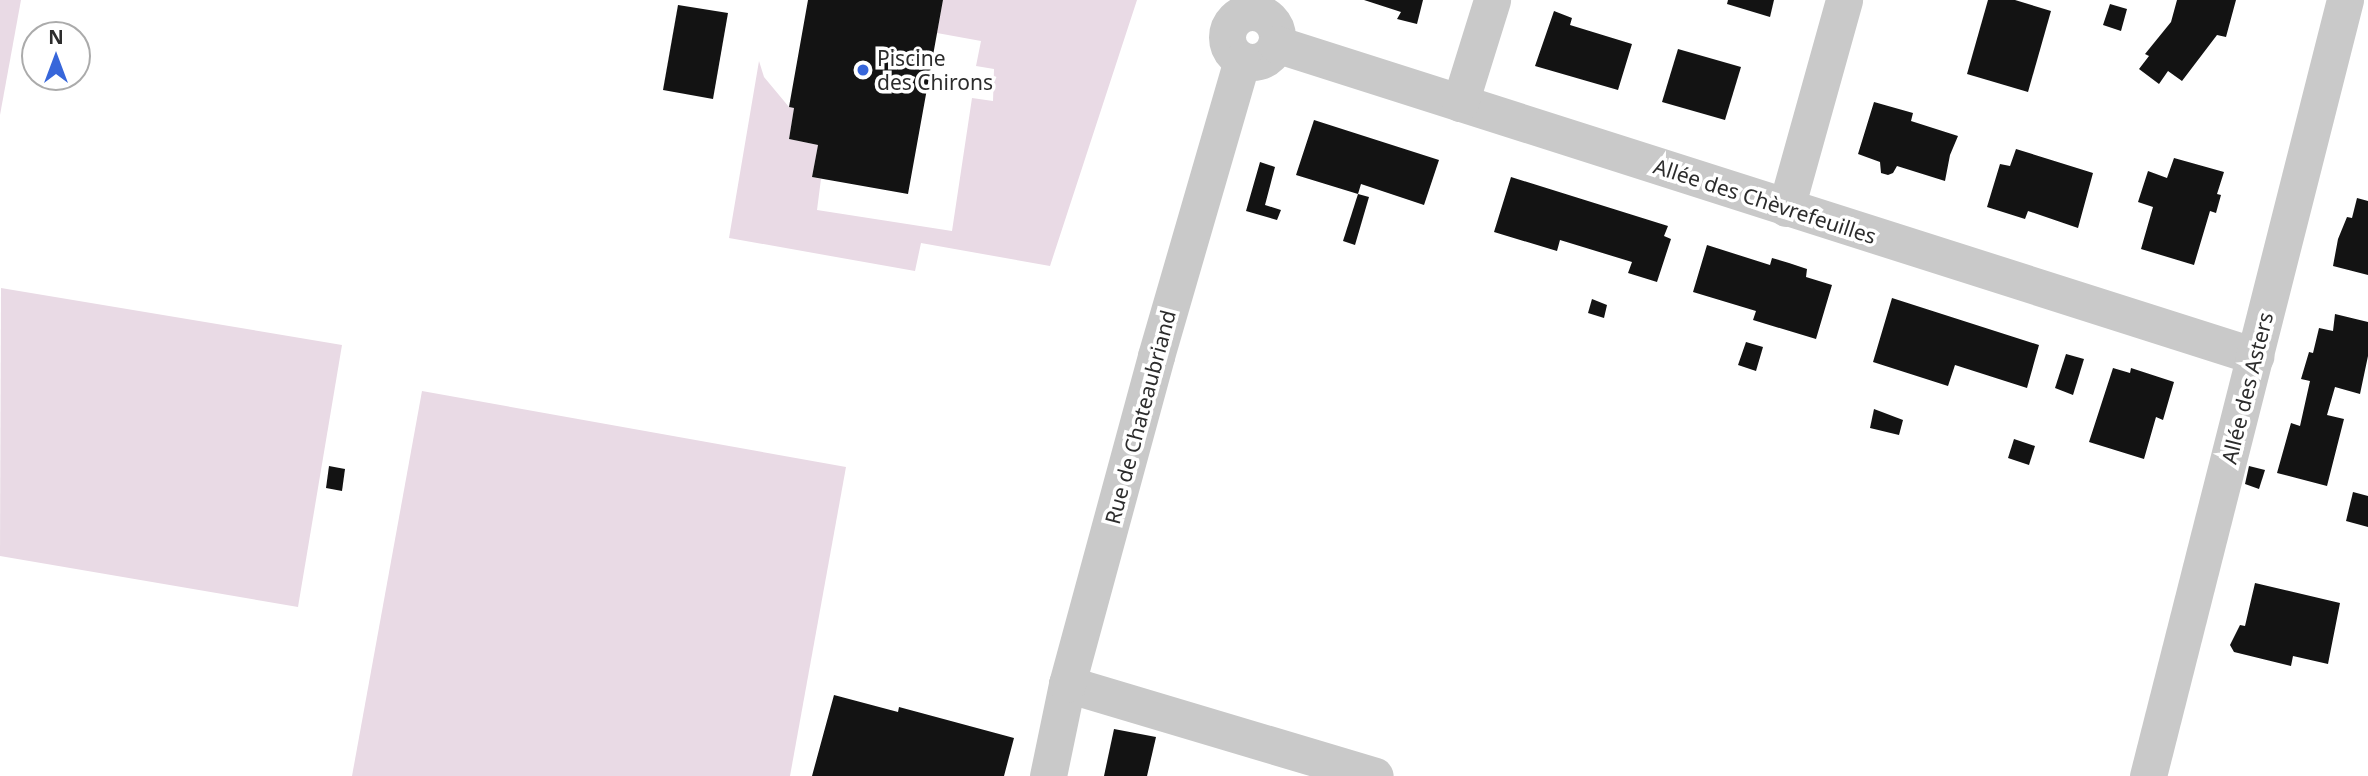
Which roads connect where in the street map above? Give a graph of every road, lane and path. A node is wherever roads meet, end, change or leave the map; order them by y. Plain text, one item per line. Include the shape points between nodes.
1 (1492, 0) edge
2 (1844, 0) edge
3 (2344, 0) edge
4 (1261, 6) edge
5 (1276, 44) junction
6 (1242, 60) junction
7 (1460, 103) junction
8 (1786, 208) junction
9 (2255, 356) junction
10 (1067, 684) junction
11 (1048, 776) edge
12 (1375, 776) edge
13 (2148, 776) edge

1 - 7 street
2 - 8 street
3 - 9 street, Allée des Asters
4 - 5 street via 1271,20
4 - 6 street via 1229,26 1227,42
5 - 6 street via 1266,58
5 - 7 street, Allée des Chèvrefeuilles
6 - 10 street, Rue de Chateaubriand
7 - 8 street, Allée des Chèvrefeuilles
8 - 9 street, Allée des Chèvrefeuilles
9 - 13 street, Allée des Asters
10 - 11 street, Rue de Chateaubriand
10 - 12 street

